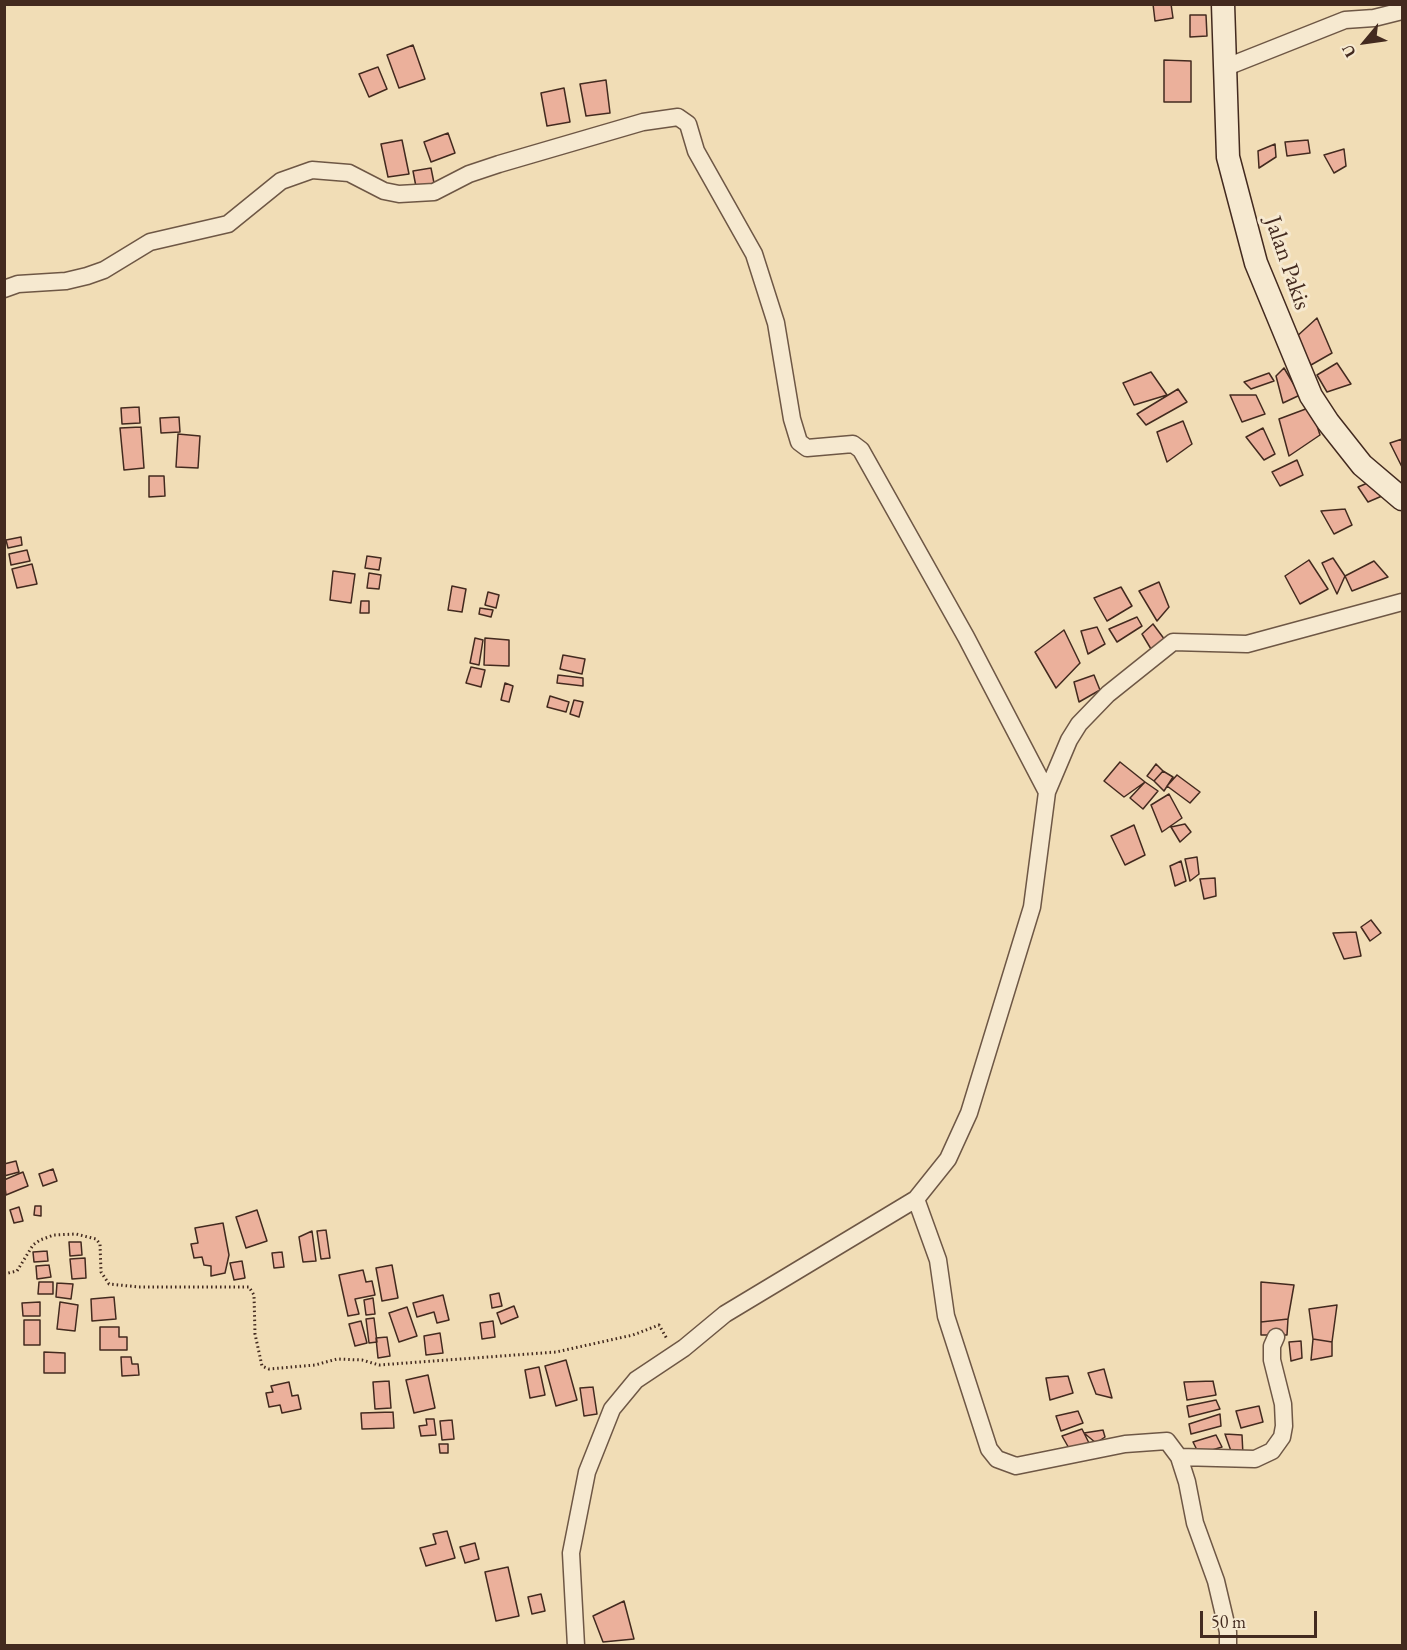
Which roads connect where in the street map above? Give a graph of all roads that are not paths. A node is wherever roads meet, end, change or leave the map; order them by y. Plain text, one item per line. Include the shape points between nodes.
1 (1223, 4) edge
2 (1402, 12) edge
3 (1224, 68) junction
4 (4, 289) edge
5 (1402, 499) edge
6 (1402, 602) edge
7 (1047, 792) junction
8 (916, 1199) junction
9 (1276, 1337) dead end
10 (1179, 1457) junction
11 (576, 1646) edge
12 (1227, 1646) edge

1 - 3 street, Jalan Pakis
2 - 3 street via 1345,20
3 - 5 street, Jalan Pakis via 1228,157 1235,188 1256,263 1287,342 1311,396 1328,422 1362,465
4 - 7 street via 87,276 150,242 228,224 281,181 312,170 350,172 384,191 399,194 434,192 499,164 643,122 678,117 688,124 696,151 754,254 776,323 799,442 807,448 853,444 861,450
6 - 7 street via 1247,644 1173,642 1114,688 1079,724
7 - 8 street via 1032,907 969,1113 948,1159
8 - 10 street via 938,1260 946,1316 989,1449 997,1459 1022,1466 1125,1444 1167,1441
8 - 11 street via 725,1314 636,1380 612,1409 587,1472 571,1553
9 - 10 street via 1272,1360 1284,1426 1272,1451 1255,1459
10 - 12 street via 1195,1523 1216,1581 1228,1632

